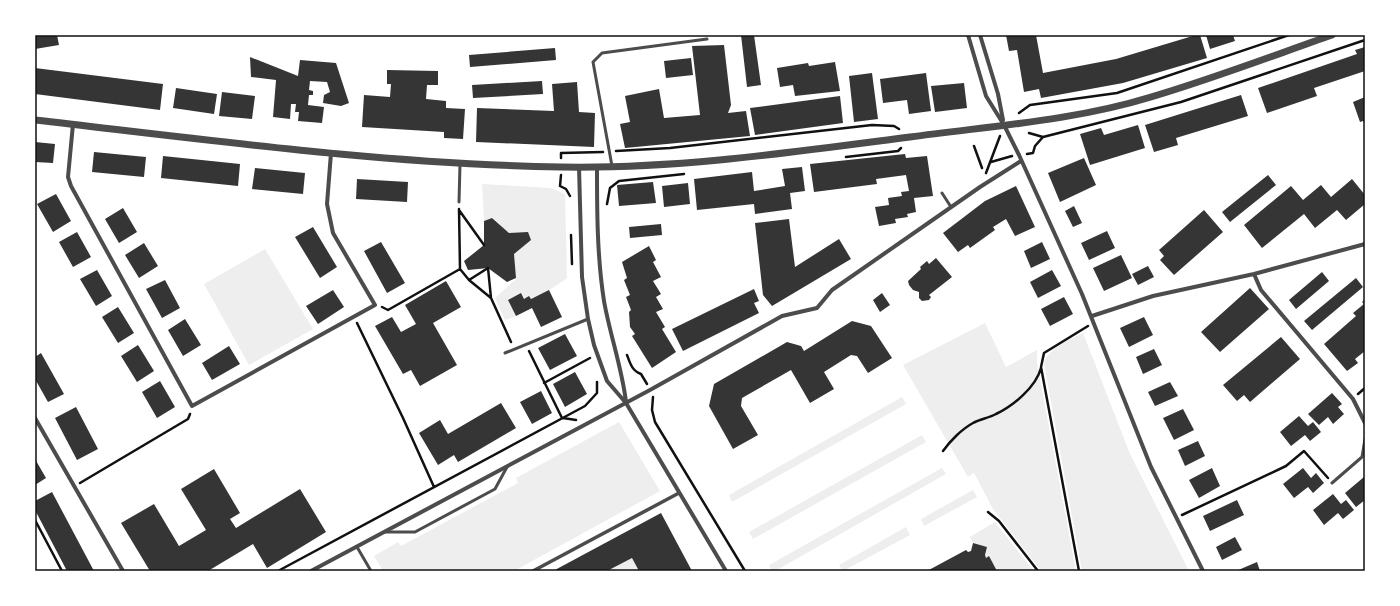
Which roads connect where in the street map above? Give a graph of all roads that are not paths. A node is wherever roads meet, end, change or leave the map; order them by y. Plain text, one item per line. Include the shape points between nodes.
1 (968, 35) edge
2 (980, 35) edge
3 (1332, 35) edge
4 (707, 39) dead end
5 (35, 120) edge
6 (73, 124) junction
7 (1004, 125) junction
8 (331, 153) junction
9 (1022, 161) junction
10 (460, 162) junction
11 (612, 166) junction
12 (579, 167) junction
13 (597, 167) junction
14 (942, 193) dead end
15 (458, 202) dead end
16 (951, 207) junction
17 (1365, 244) edge
18 (1254, 274) junction
19 (1092, 316) junction
20 (588, 319) junction
21 (505, 353) dead end
22 (626, 402) junction
23 (35, 418) edge
24 (1365, 423) edge
25 (1365, 438) edge
26 (508, 465) junction
27 (1332, 483) road end
28 (679, 493) junction
29 (385, 532) junction
30 (357, 547) junction
31 (724, 570) edge
32 (123, 571) edge
33 (311, 571) edge
34 (371, 571) edge
35 (533, 571) edge
36 (1203, 571) edge

1 - 7 street via 986,96
2 - 7 street via 998,94
3 - 7 street via 1149,98 1083,113
4 - 11 lane via 602,53 593,62
5 - 6 street
6 - 8 street
6 - 8 street via 68,177 71,186 192,406 375,305 333,233 327,204
7 - 9 street
7 - 11 street via 692,162
8 - 10 street
9 - 16 street
9 - 19 street
10 - 12 street
10 - 15 lane
11 - 13 street
12 - 13 street
12 - 20 street via 581,261
13 - 22 street via 600,270
14 - 16 lane
16 - 22 street via 832,290 817,308 782,316
17 - 18 street
18 - 19 street via 1153,296
18 - 24 street via 1261,290 1353,398
19 - 36 street via 1139,440
20 - 21 lane
20 - 22 street via 607,382
22 - 26 street
22 - 28 street
23 - 32 street
25 - 27 lane via 1362,457
26 - 29 street
26 - 29 lane via 495,489 415,532
28 - 31 street
28 - 35 street
29 - 30 street
30 - 33 street
30 - 34 lane

